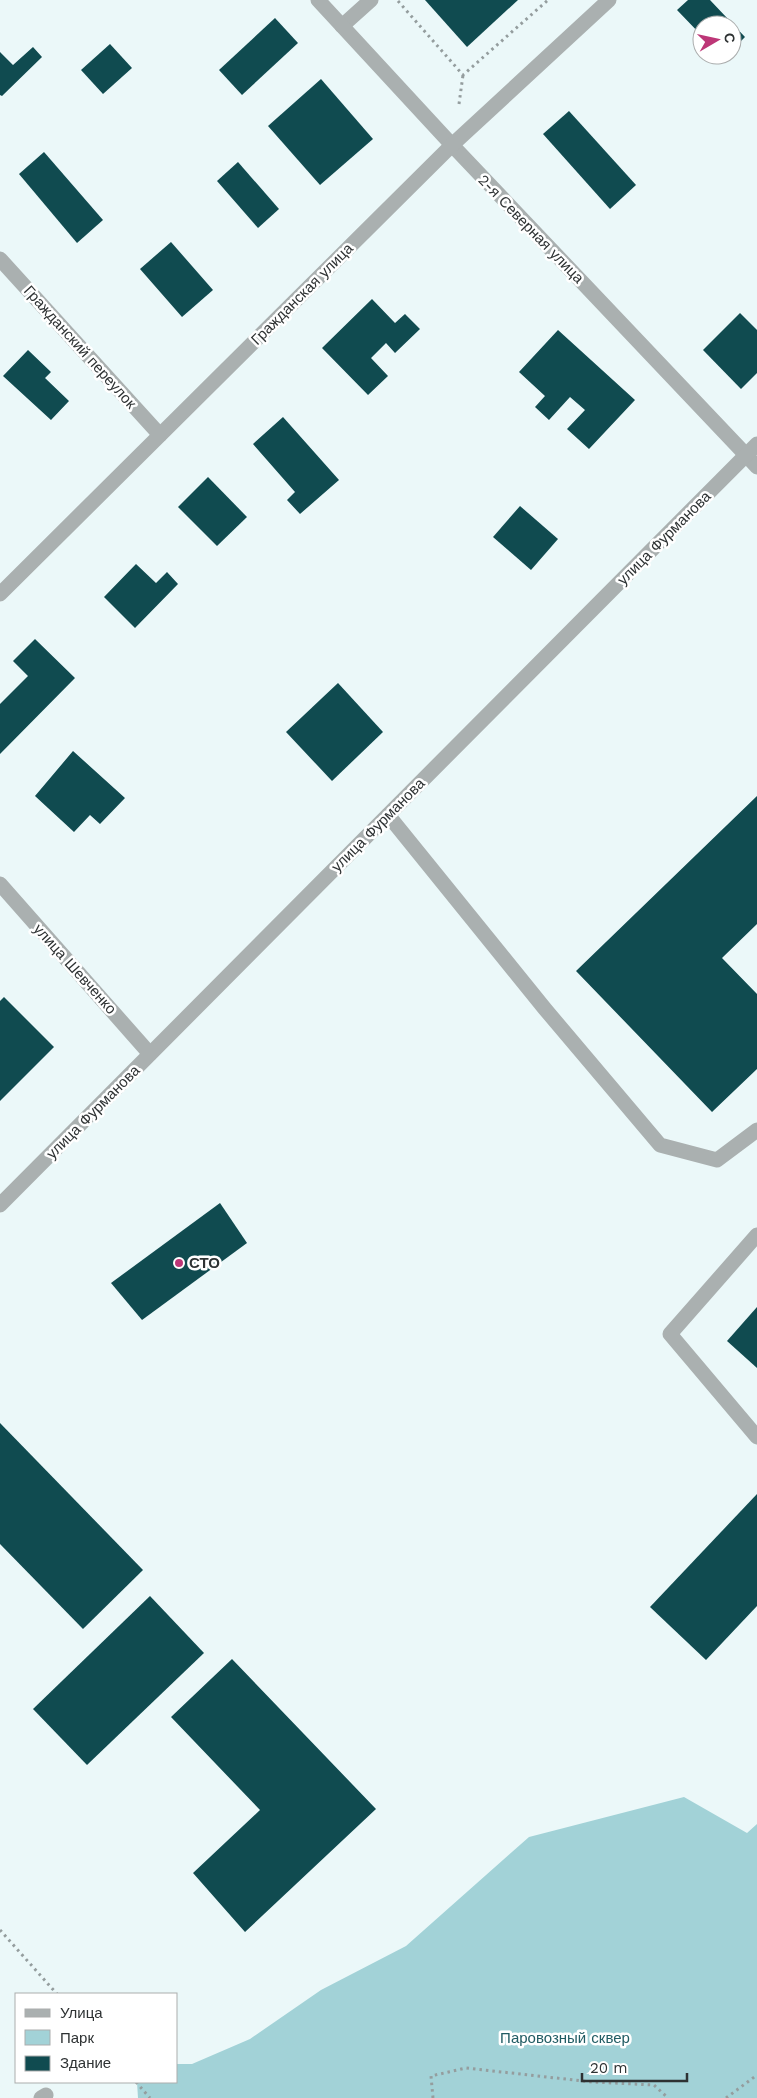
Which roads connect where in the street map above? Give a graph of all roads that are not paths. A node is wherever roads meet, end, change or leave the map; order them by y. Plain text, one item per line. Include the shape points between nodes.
1 (318, 0) edge
2 (371, 0) edge
3 (609, 0) edge
4 (342, 26) junction
5 (452, 146) junction
6 (0, 259) edge
7 (160, 435) junction
8 (757, 444) edge
9 (746, 455) junction
10 (757, 466) edge
11 (0, 594) edge
12 (388, 816) junction
13 (0, 884) edge
14 (150, 1054) junction
15 (757, 1130) edge
16 (0, 1205) edge
17 (757, 1235) edge
18 (757, 1437) edge

1 - 4 street, 2-я Северная улица
2 - 4 street
3 - 5 street, Гражданская улица
4 - 5 street, 2-я Северная улица
5 - 7 street, Гражданская улица
5 - 9 street, 2-я Северная улица
6 - 7 street, Гражданский переулок
7 - 11 street, Гражданская улица
8 - 9 street, улица Фурманова
9 - 10 street, 2-я Северная улица
9 - 12 street, улица Фурманова
12 - 14 street, улица Фурманова
12 - 15 street via 660,1145 717,1160
13 - 14 street, улица Шевченко
14 - 16 street, улица Фурманова
17 - 18 street via 670,1334

